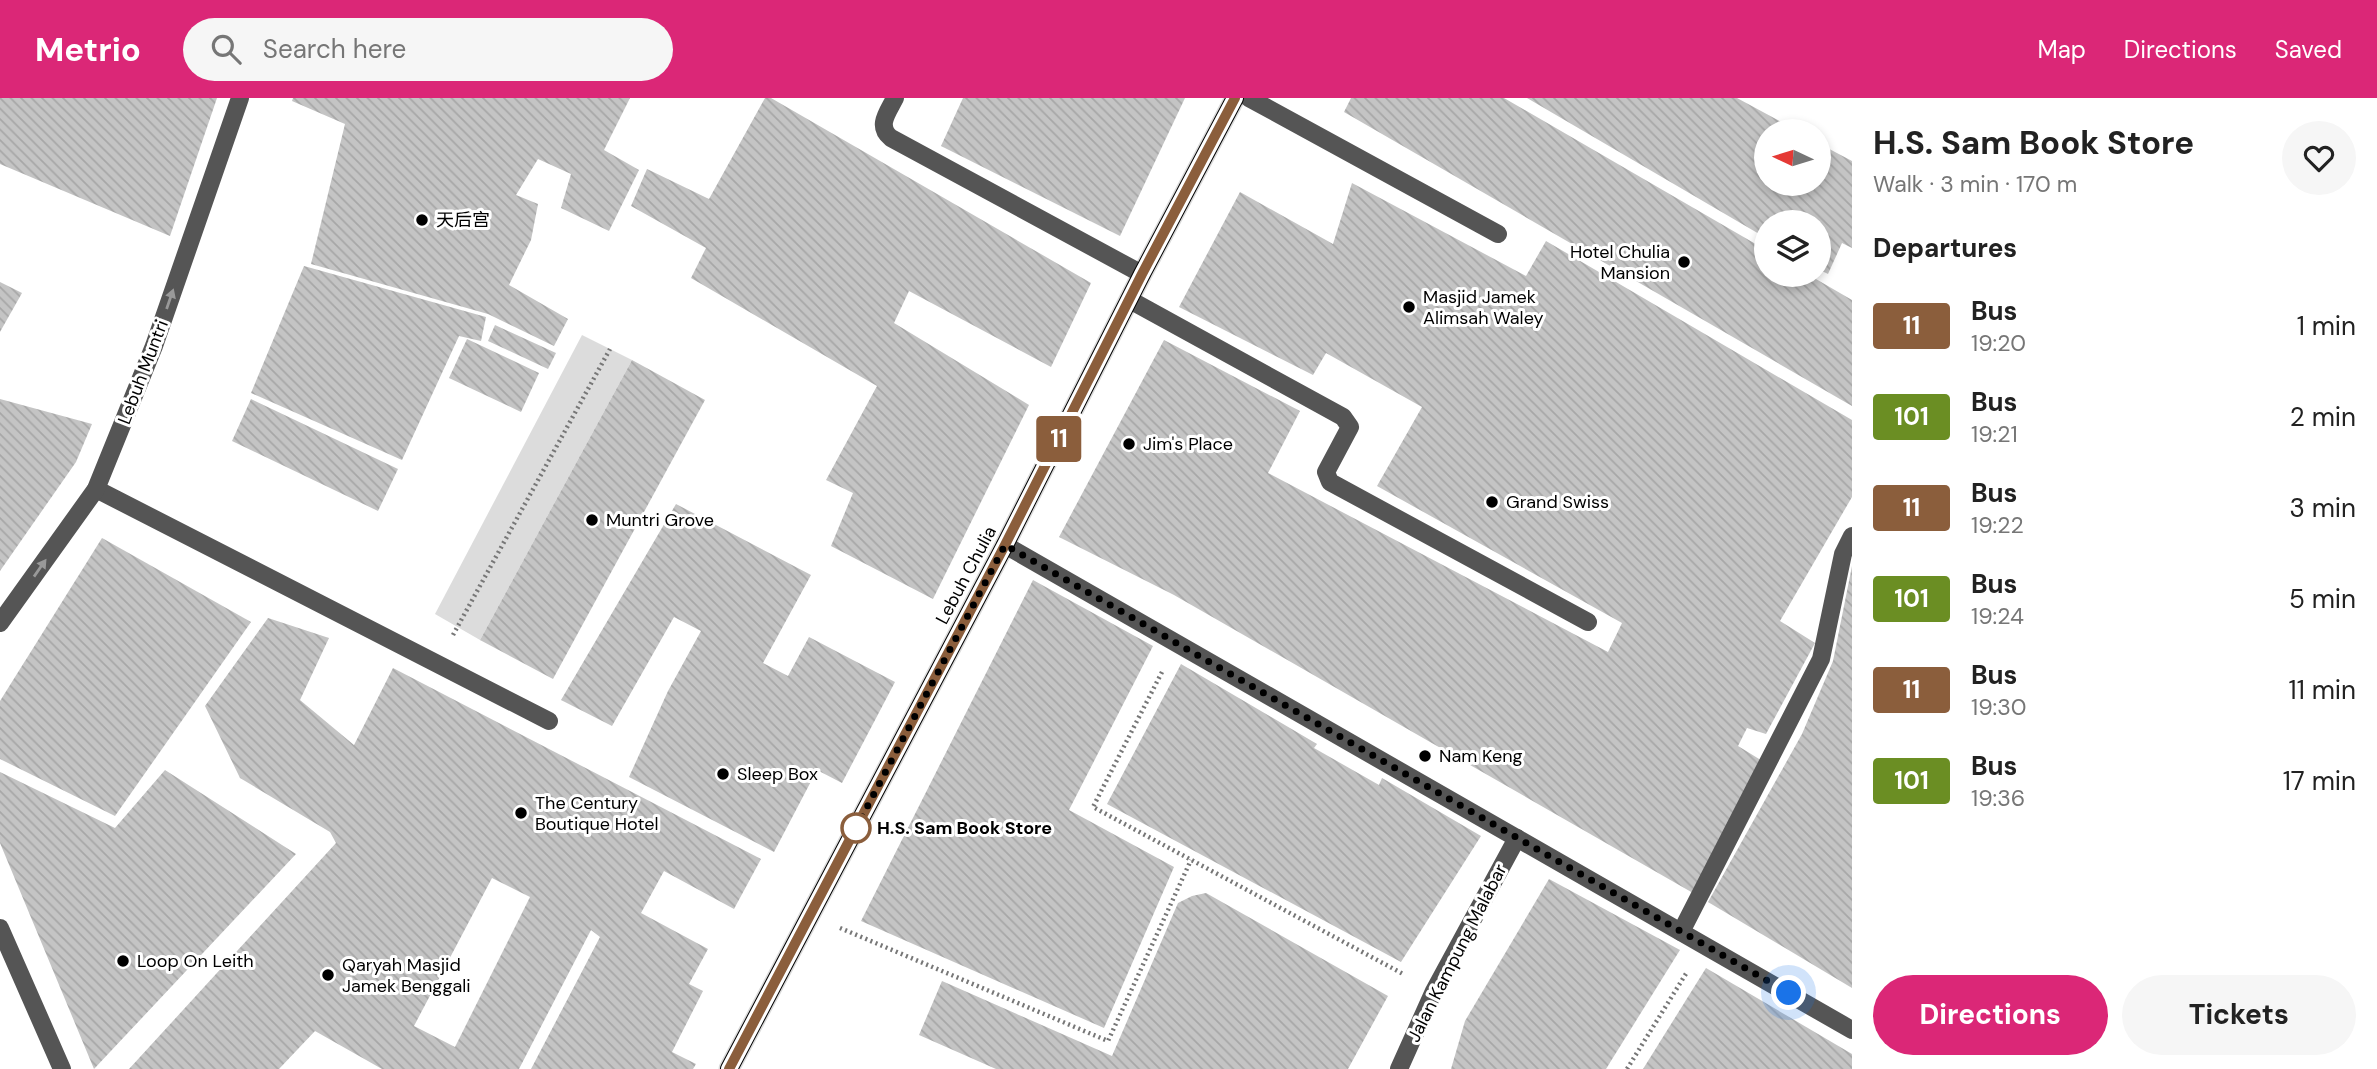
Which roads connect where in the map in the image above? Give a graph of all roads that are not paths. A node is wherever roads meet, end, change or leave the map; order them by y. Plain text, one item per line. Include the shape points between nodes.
1 (240, 98) edge
2 (895, 98) edge
3 (1235, 98) edge
4 (1249, 98) edge
5 (1497, 234) dead end
6 (1142, 274) junction
7 (1130, 300) junction
8 (96, 489) junction
9 (1852, 536) edge
10 (1005, 545) junction
11 (1588, 622) dead end
12 (0, 623) edge
13 (549, 721) dead end
14 (1517, 838) junction
15 (0, 928) edge
16 (1681, 932) junction
17 (1852, 1030) edge
18 (62, 1069) edge
19 (729, 1069) edge
20 (1399, 1069) edge

8 -> 1 street, Lebuh Muntri via 154,346
2 - 6 street via 883,126 891,138
3 - 6 main road, Lebuh Chulia
4 - 5 street
6 - 7 main road, Lebuh Chulia
7 - 10 main road, Lebuh Chulia
7 - 11 street via 1343,417 1350,427 1326,472 1330,482
12 -> 8 street, Lebuh Muntri
8 - 13 street
9 - 16 street via 1843,554 1821,659
10 - 14 street
10 - 19 main road, Lebuh Chulia
14 - 16 street
14 - 20 street, Jalan Kampung Malabar via 1434,991
15 - 18 street
16 - 17 street

